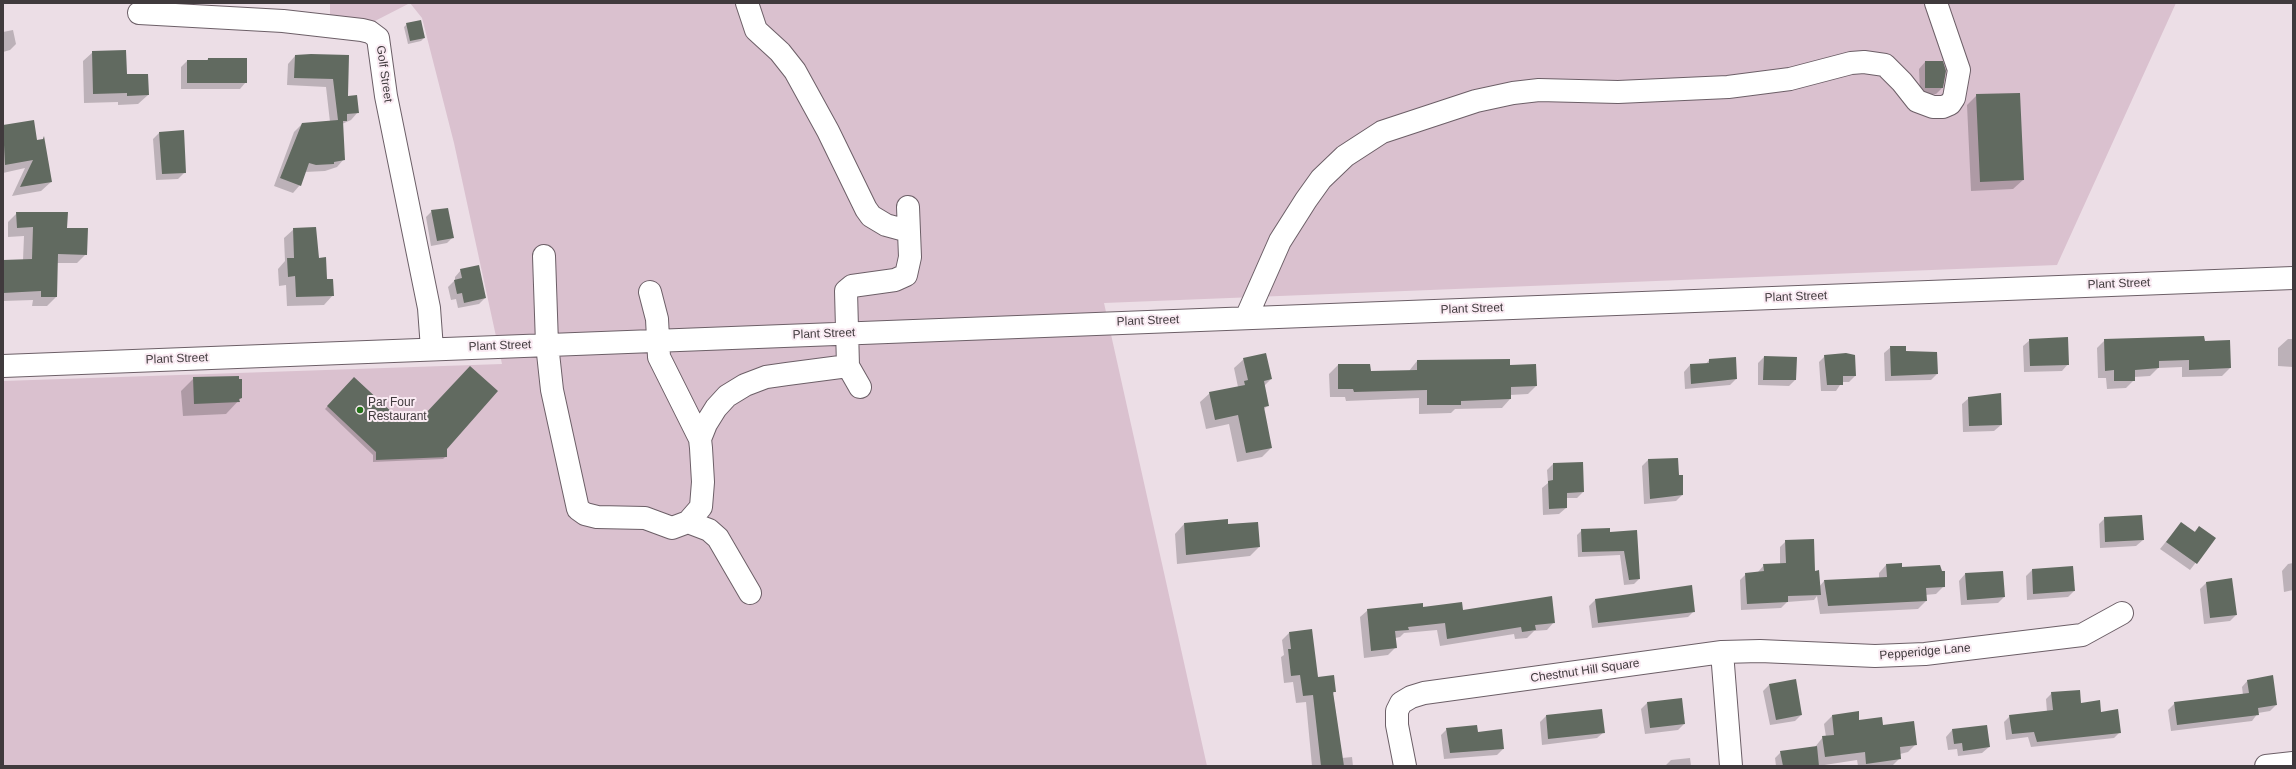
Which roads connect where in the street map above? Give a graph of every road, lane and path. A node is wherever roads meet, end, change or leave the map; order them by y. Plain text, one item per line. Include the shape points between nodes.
1 (746, 3) edge
2 (1936, 3) edge
3 (139, 13) dead end
4 (908, 206) dead end
5 (908, 231) junction
6 (544, 256) dead end
7 (2293, 278) edge
8 (650, 292) dead end
9 (1246, 318) junction
10 (848, 333) junction
11 (658, 340) junction
12 (547, 344) junction
13 (432, 349) junction
14 (3, 366) edge
15 (848, 366) junction
16 (860, 387) dead end
17 (700, 439) junction
18 (688, 522) junction
19 (750, 593) dead end
20 (2122, 613) dead end
21 (1722, 652) junction
22 (2293, 763) edge
23 (1405, 766) edge
24 (1731, 766) edge
25 (2266, 766) edge

1 - 5 street via 756,30 784,56 795,71 866,209 871,216 886,225
2 - 9 street via 1959,70 1954,98 1950,104 1943,107 1924,105 1917,101 1885,65 1864,62 1790,79 1728,87 1597,92 1546,90 1513,93 1476,101 1382,132 1345,156 1306,200 1280,241
3 - 13 street, Golf Street via 283,20 362,30 378,38 386,96 429,308
4 - 5 street
5 - 10 street via 910,256 906,275 895,280 852,286 846,290
6 - 12 street
7 - 9 street, Plant Street
8 - 11 street via 657,320
9 - 10 street, Plant Street
10 - 11 street, Plant Street
10 - 15 street
11 - 12 street, Plant Street
11 - 17 street via 659,357
12 - 13 street, Plant Street
12 - 18 street via 552,390 578,509 597,517 649,519 667,527 681,526
13 - 14 street, Plant Street
15 - 16 street
15 - 17 street via 786,374 745,385 727,396 716,408
17 - 18 street via 701,507
18 - 19 street via 709,530 718,538
20 - 21 street, Pepperidge Lane via 2082,634 1925,654 1875,656
21 - 23 street, Chestnut Hill Square via 1411,697 1401,703 1397,711
21 - 24 street
22 - 25 street

